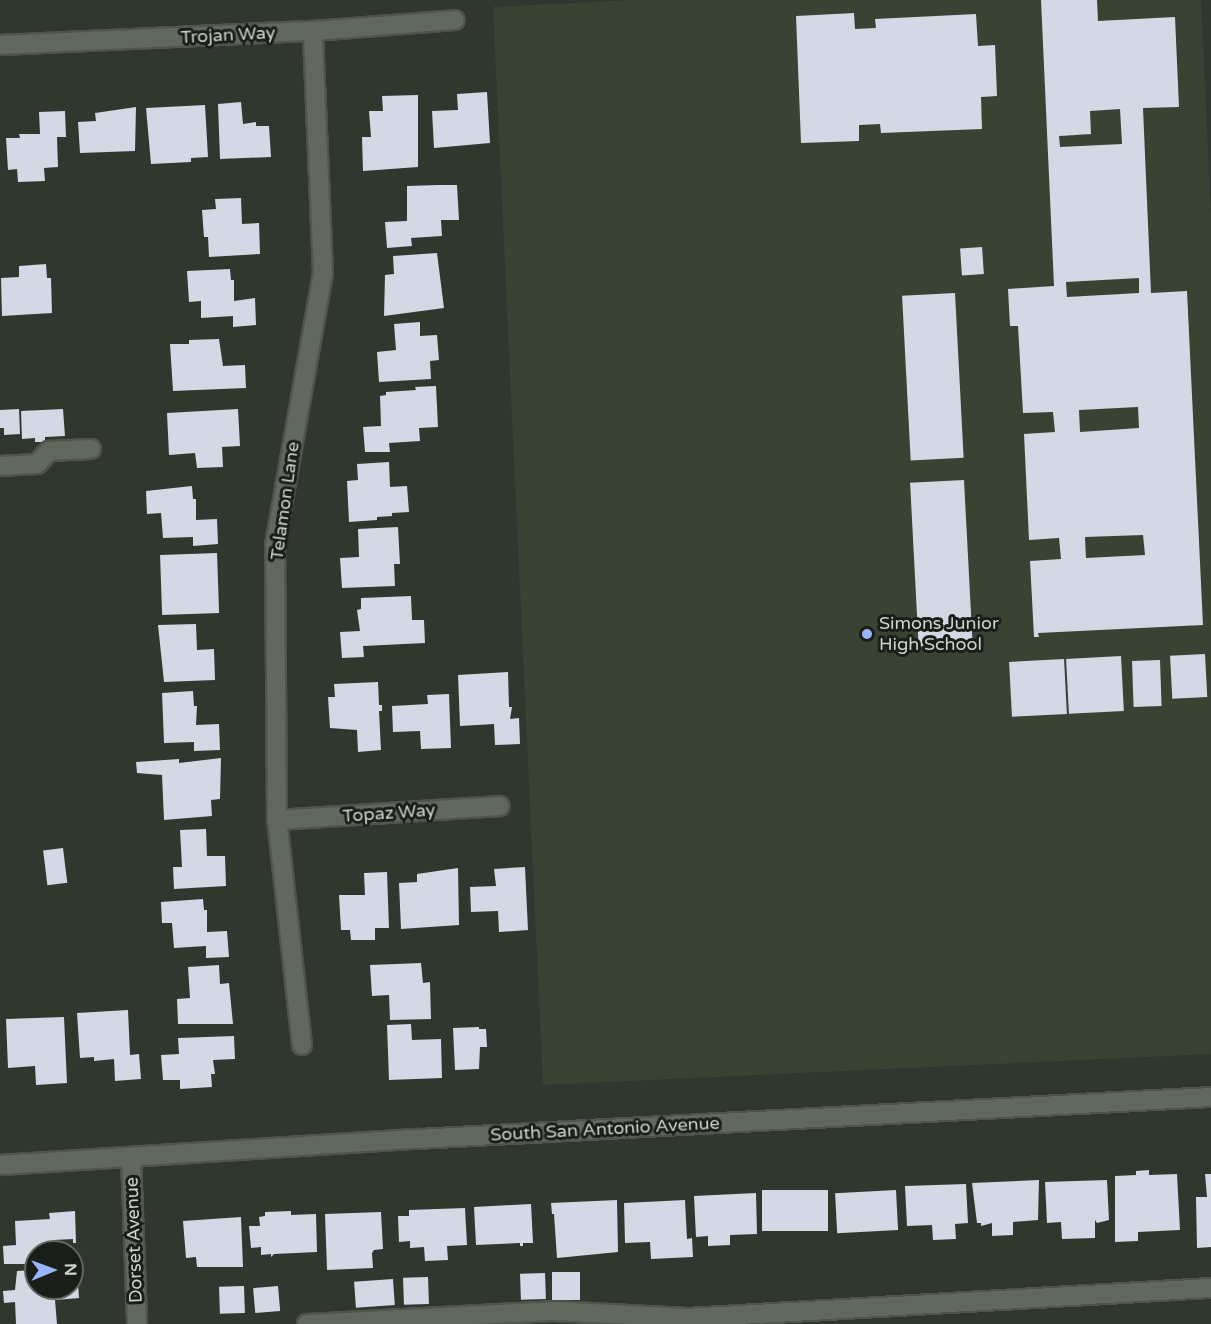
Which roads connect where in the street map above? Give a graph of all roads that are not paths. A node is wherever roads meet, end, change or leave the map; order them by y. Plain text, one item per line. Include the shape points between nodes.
1 (455, 20) dead end
2 (313, 31) junction
3 (0, 45) edge
4 (91, 449) dead end
5 (0, 465) edge
6 (500, 806) dead end
7 (277, 820) junction
8 (302, 1045) dead end
9 (1211, 1097) edge
10 (131, 1156) junction
11 (0, 1165) edge
12 (1211, 1288) edge
13 (137, 1324) edge
14 (307, 1324) edge

1 - 2 street, Trojan Way
2 - 3 street, Trojan Way
2 - 7 street, Telamon Lane via 323,273 275,545
4 - 5 street via 49,451 37,464
6 - 7 street, Topaz Way
7 - 8 street, Telamon Lane
9 - 10 street, South San Antonio Avenue
10 - 11 street, South San Antonio Avenue
10 - 13 street, Dorset Avenue
12 - 14 street via 687,1318 553,1311

